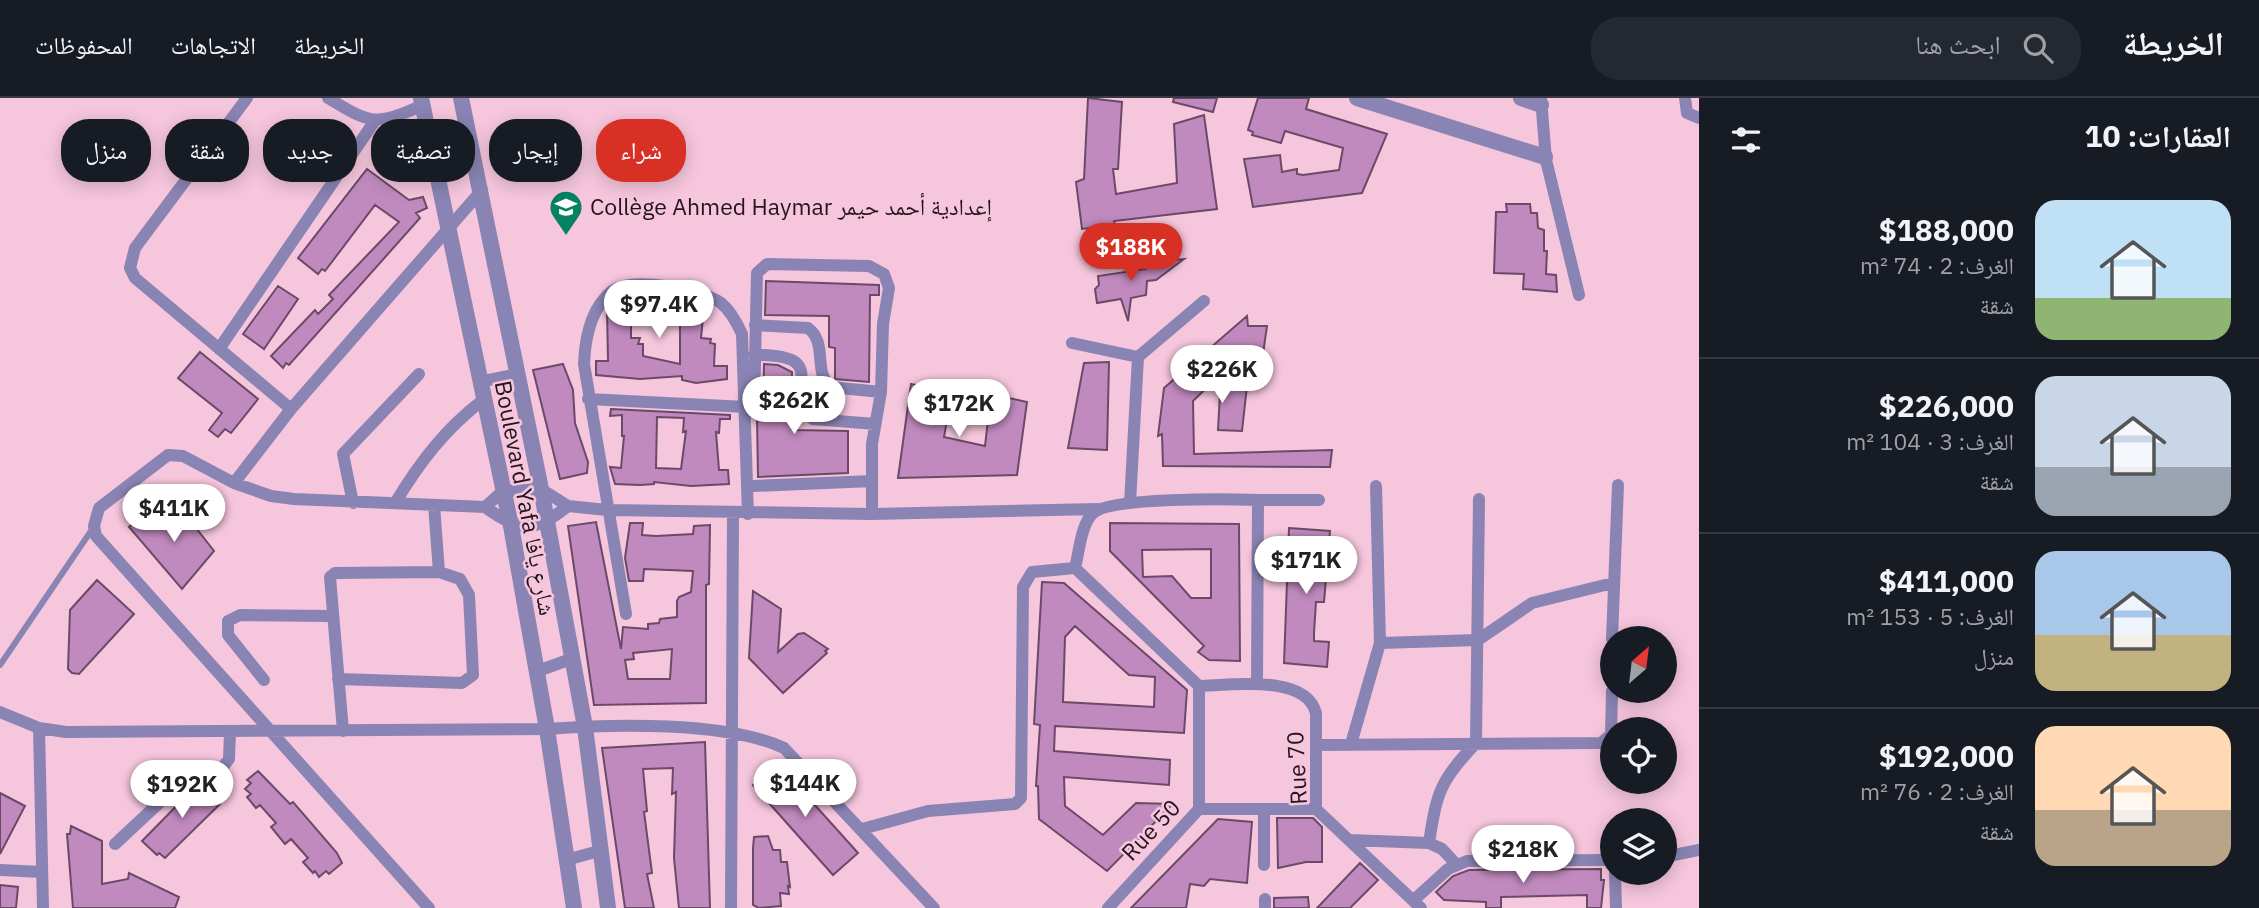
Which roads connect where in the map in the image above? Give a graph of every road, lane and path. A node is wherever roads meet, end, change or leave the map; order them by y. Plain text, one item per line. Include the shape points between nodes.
1 (247, 98) edge
2 (328, 98) edge
3 (461, 98) edge
4 (1357, 98) edge
5 (1521, 98) edge
6 (1685, 98) edge
7 (422, 101) edge
8 (1541, 101) edge
9 (1699, 117) edge
10 (388, 119) edge
11 (371, 120) edge
12 (371, 126) edge
13 (1545, 157) junction
14 (482, 190) junction
15 (446, 229) junction
16 (1579, 295) dead end
17 (1204, 301) dead end
18 (755, 325) junction
19 (1072, 343) dead end
20 (219, 349) junction
21 (754, 355) junction
22 (1138, 357) junction
23 (518, 373) junction
24 (419, 374) dead end
25 (480, 382) junction
26 (881, 392) junction
27 (588, 399) junction
28 (483, 400) junction
29 (746, 407) junction
30 (291, 409) junction
31 (875, 424) junction
32 (872, 481) junction
33 (234, 483) junction
34 (1618, 485) dead end
35 (753, 486) junction
36 (1376, 486) dead end
37 (541, 489) junction
38 (503, 491) junction
39 (1479, 499) dead end
40 (1258, 500) junction
41 (1319, 500) dead end
42 (353, 503) junction
43 (395, 503) junction
44 (1130, 503) junction
45 (434, 505) junction
46 (568, 506) junction
47 (485, 507) junction
48 (1098, 509) junction
49 (607, 510) junction
50 (733, 513) junction
51 (750, 514) junction
52 (872, 514) junction
53 (546, 524) junction
54 (94, 526) junction
55 (511, 526) junction
56 (1074, 568) junction
57 (439, 572) junction
58 (1613, 583) junction
59 (626, 614) dead end
60 (331, 616) junction
61 (1612, 626) edge
62 (1478, 640) junction
63 (1380, 643) junction
64 (571, 659) junction
65 (0, 665) edge
66 (535, 672) junction
67 (338, 679) junction
68 (264, 680) dead end
69 (1257, 684) junction
70 (1199, 686) junction
71 (1612, 704) edge
72 (0, 712) edge
73 (585, 726) junction
74 (39, 728) junction
75 (547, 729) junction
76 (343, 731) junction
77 (732, 731) junction
78 (230, 732) junction
79 (271, 732) junction
80 (1476, 743) junction
81 (1351, 744) junction
82 (1316, 745) junction
83 (1199, 809) junction
84 (1264, 809) junction
85 (1315, 809) junction
86 (862, 829) junction
87 (1349, 839) junction
88 (1429, 843) junction
89 (115, 844) dead end
90 (1699, 850) edge
91 (599, 851) junction
92 (1677, 854) edge
93 (566, 860) junction
94 (1600, 860) edge
95 (1456, 864) junction
96 (1264, 865) dead end
97 (0, 870) edge
98 (42, 872) junction
99 (1615, 885) edge
100 (1418, 904) edge
101 (43, 908) edge
102 (429, 908) edge
103 (574, 908) edge
104 (608, 908) edge
105 (731, 908) edge
106 (934, 908) edge
107 (1108, 908) edge
108 (1616, 908) edge

1 - 20 street via 135,248 130,268 135,278
2 - 11 street
3 - 14 street, Boulevard Yafa شارع يافا
4 - 13 street
5 - 8 street
6 - 9 street via 1687,113
7 - 10 street
7 - 15 street, Boulevard Yafa شارع يافا
8 - 13 street
12 - 20 street
13 - 16 street
14 - 15 street
14 - 23 street, Boulevard Yafa شارع يافا
15 - 25 street, Boulevard Yafa شارع يافا
15 - 30 street
17 - 22 street
18 - 21 street
18 - 26 street via 808,328 818,340 824,379 831,387
18 - 26 street via 757,273 764,265 878,268 887,277 889,288
19 - 22 street
20 - 30 street
21 - 31 street via 794,360 800,369 802,407 813,419
21 - 35 street
22 - 44 street
23 - 25 street
23 - 37 street, Boulevard Yafa شارع يافا
24 - 42 street via 343,453
25 - 28 street, Boulevard Yafa شارع يافا
26 - 31 street
27 - 29 street
27 - 29 street via 585,344 593,318 615,289 637,284 704,295 721,303 742,334
27 - 49 street
28 - 38 street, Boulevard Yafa شارع يافا
28 - 43 street via 429,450
29 - 51 street
30 - 33 street
31 - 32 street
32 - 35 street
32 - 52 street
33 - 42 street via 271,496
33 - 54 street via 183,456 167,456 99,508
34 - 58 street
35 - 51 street
36 - 63 street
37 - 38 street
37 - 46 street
37 - 53 street, Boulevard Yafa شارع يافا
38 - 47 street
38 - 55 street, Boulevard Yafa شارع يافا
39 - 62 street
40 - 41 street
40 - 44 street
40 - 69 street
42 - 43 street
43 - 45 street
44 - 48 street
45 - 47 street
45 - 57 street
46 - 49 street
46 - 53 street
47 - 55 street
48 - 52 street
48 - 56 street via 1087,522
49 - 50 street
49 - 59 street
50 - 51 street
50 - 77 street
51 - 52 street
53 - 55 street
53 - 64 street, Boulevard Yafa شارع يافا
54 - 65 lane
54 - 79 street via 96,536
55 - 66 street, Boulevard Yafa شارع يافا
56 - 70 street
56 - 86 street via 1032,572 1023,587 1021,799 1015,804 928,811
57 - 60 street via 335,573 329,580
57 - 67 street via 460,579 469,595 473,675 462,683
58 - 61 street
58 - 62 street via 1532,603
60 - 67 street
60 - 68 street via 240,615 228,621 228,635
62 - 63 street
62 - 80 street
63 - 81 street
64 - 66 street
64 - 73 street, Boulevard Yafa شارع يافا
66 - 75 street, Boulevard Yafa شارع يافا
67 - 76 street
69 - 70 street, Rue 70
69 - 82 street, Rue 70 via 1297,690 1311,698
70 - 83 street, Rue 50
71 - 80 street via 1608,740
72 - 74 street
73 - 75 street
73 - 77 street
73 - 91 street, Boulevard Yafa شارع يافا
74 - 78 street
74 - 98 street
75 - 76 street
75 - 93 street, Boulevard Yafa شارع يافا
76 - 79 street
77 - 86 street via 784,748
77 - 105 street
78 - 79 street
78 - 89 street via 229,759 223,767 188,776
79 - 102 street
80 - 81 street
80 - 88 street via 1448,772 1436,802
81 - 82 street
82 - 85 street, Rue 70
83 - 84 street
83 - 107 street, Rue 50
84 - 85 street
84 - 96 street
85 - 87 street, Rue 70
86 - 106 street
87 - 88 street
87 - 100 street, Rue 70
88 - 95 street
90 - 92 street
91 - 93 street
91 - 104 street, Boulevard Yafa شارع يافا
93 - 103 street, Boulevard Yafa شارع يافا
94 - 95 street
95 - 100 street
97 - 98 street
98 - 101 street
99 - 108 street

